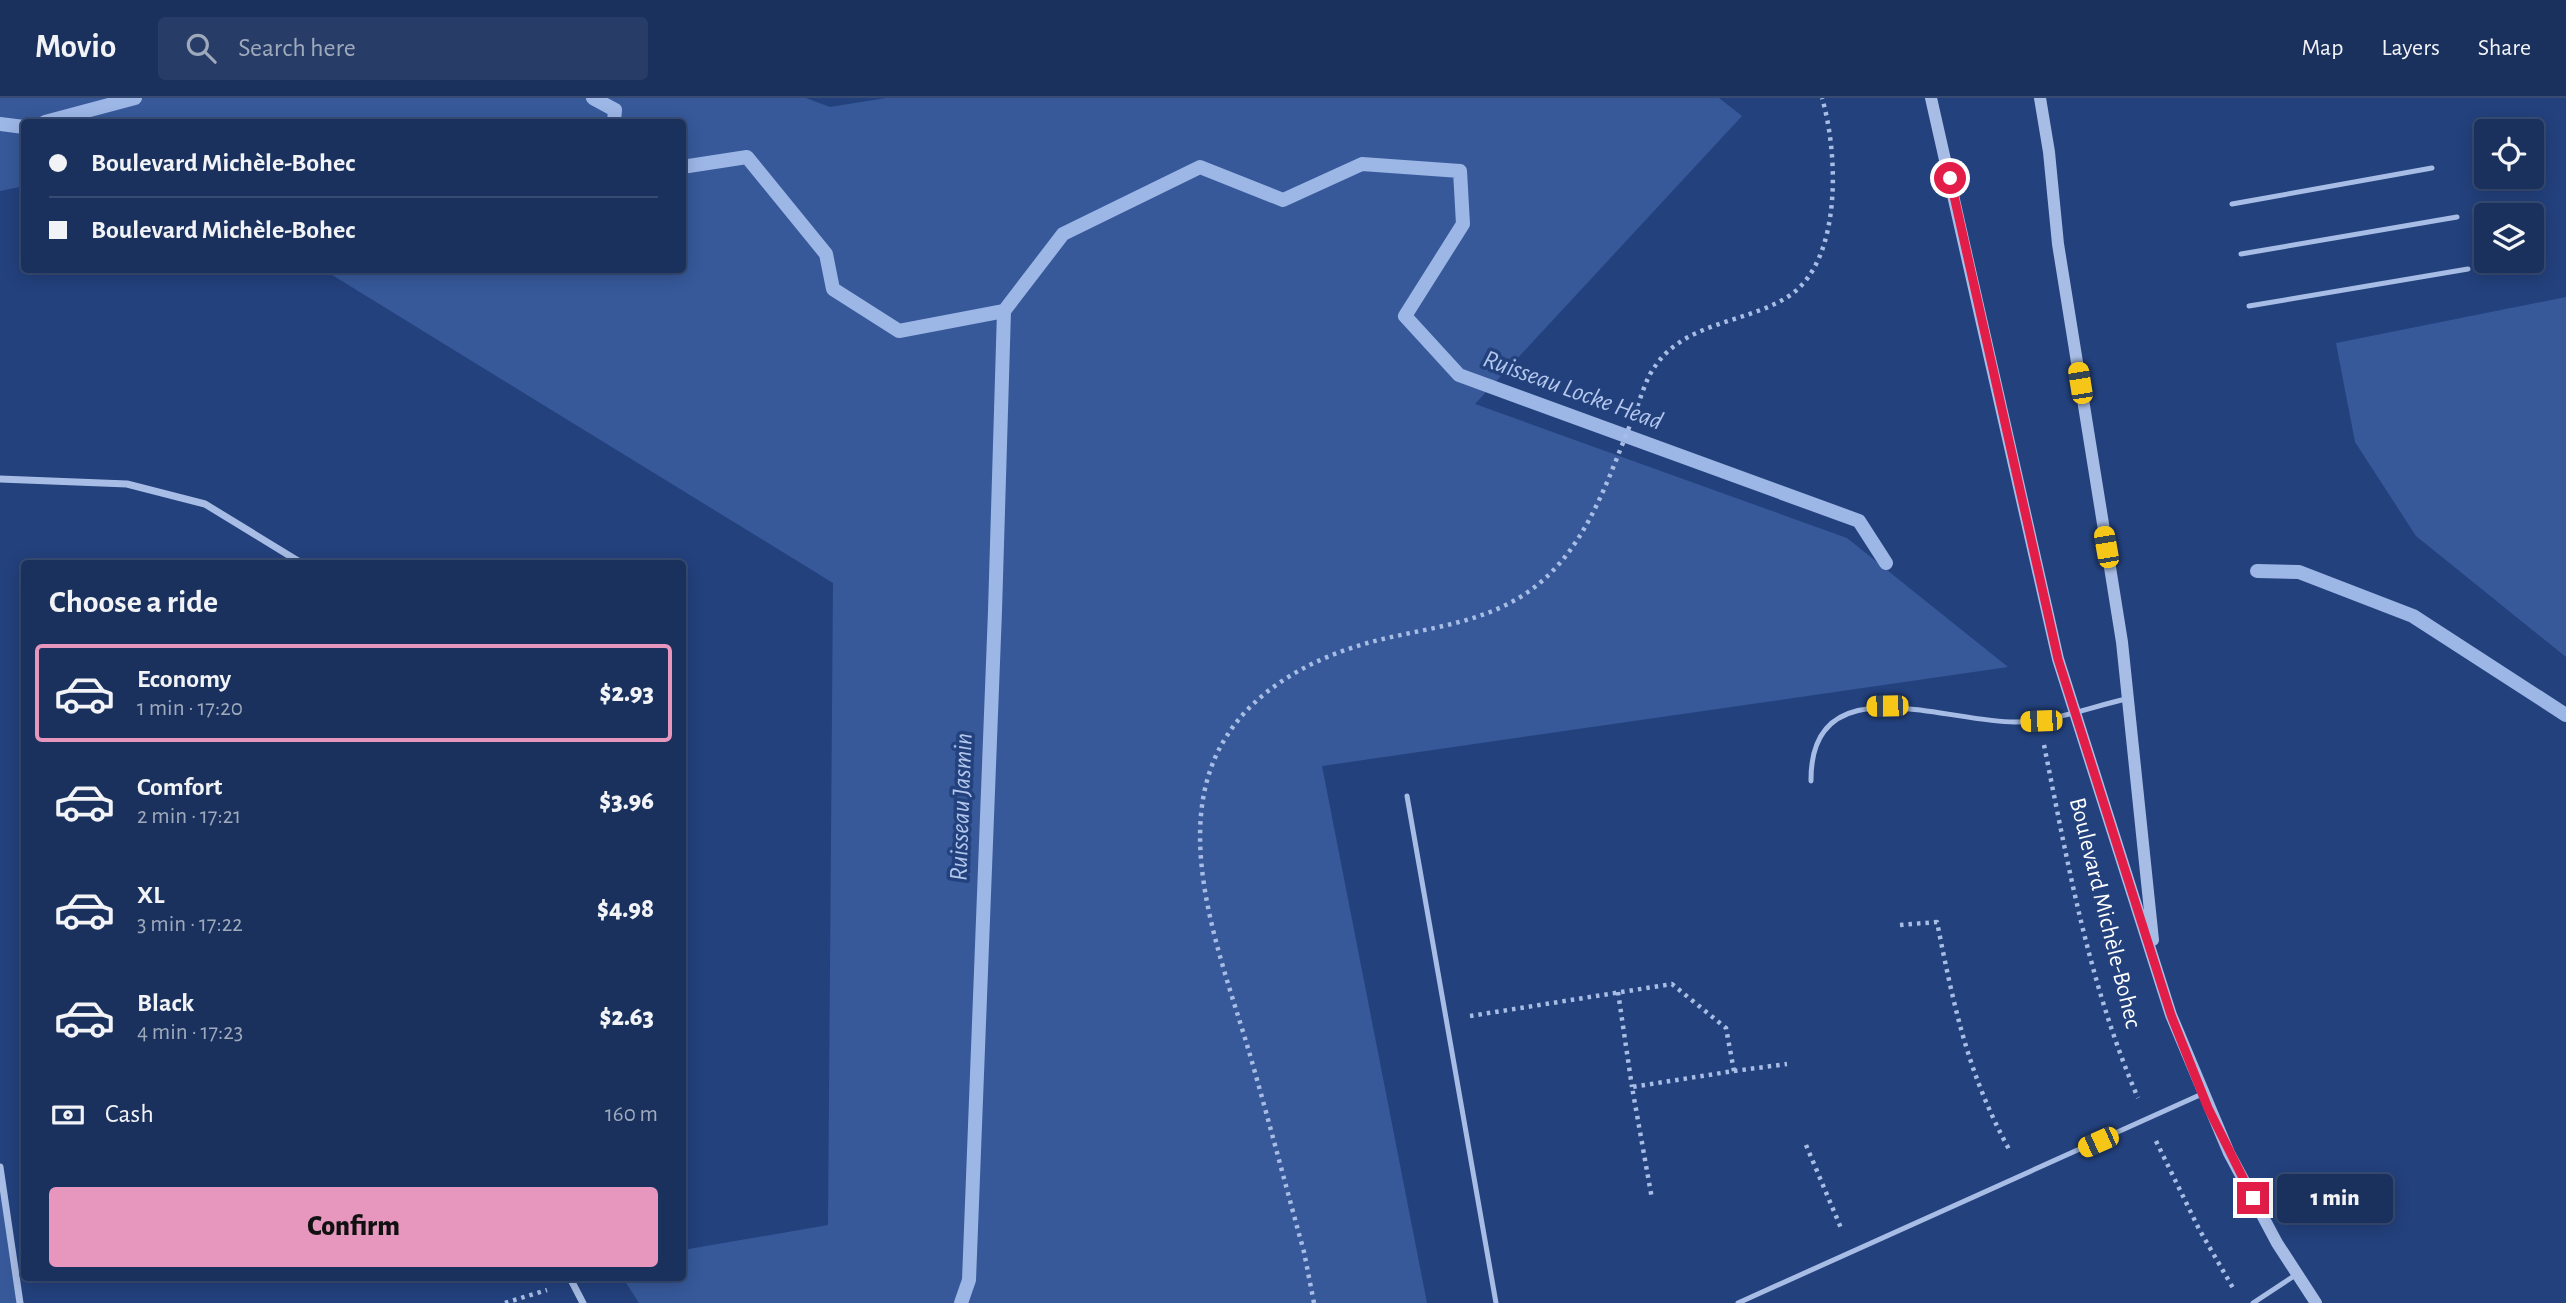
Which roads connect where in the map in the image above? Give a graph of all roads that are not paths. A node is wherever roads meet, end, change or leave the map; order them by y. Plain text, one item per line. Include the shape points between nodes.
1 (1931, 98) edge
2 (2040, 98) edge
3 (2432, 168) dead end
4 (2232, 204) dead end
5 (2457, 217) dead end
6 (2241, 254) dead end
7 (2468, 269) dead end
8 (2249, 306) dead end
9 (0, 479) edge
10 (296, 560) edge
11 (2126, 699) junction
12 (2075, 710) junction
13 (1811, 780) dead end
14 (1407, 796) dead end
15 (2156, 968) junction
16 (2202, 1094) junction
17 (0, 1167) edge
18 (2297, 1274) junction
19 (572, 1281) edge
20 (20, 1303) edge
21 (583, 1303) edge
22 (1496, 1303) edge
23 (1738, 1303) edge
24 (2253, 1303) edge
25 (2316, 1303) edge

1 - 12 street, Boulevard Michèle-Bohec via 2058,659
2 - 11 street, Boulevard Michèle-Bohec via 2060,256 2122,642
3 - 4 lane
5 - 6 lane
7 - 8 lane
9 - 10 street via 127,484 205,504
11 - 12 lane
11 - 15 street, Boulevard Michèle-Bohec
12 - 13 lane via 2041,721 2015,722 1864,707 1829,726 1811,758
12 - 15 street, Boulevard Michèle-Bohec
14 - 22 lane
15 - 16 street, Boulevard Michèle-Bohec
16 - 18 street, Boulevard Michèle-Bohec via 2229,1153
16 - 23 lane
17 - 20 street
18 - 24 lane
18 - 25 street, Boulevard Michèle-Bohec
19 - 21 street

